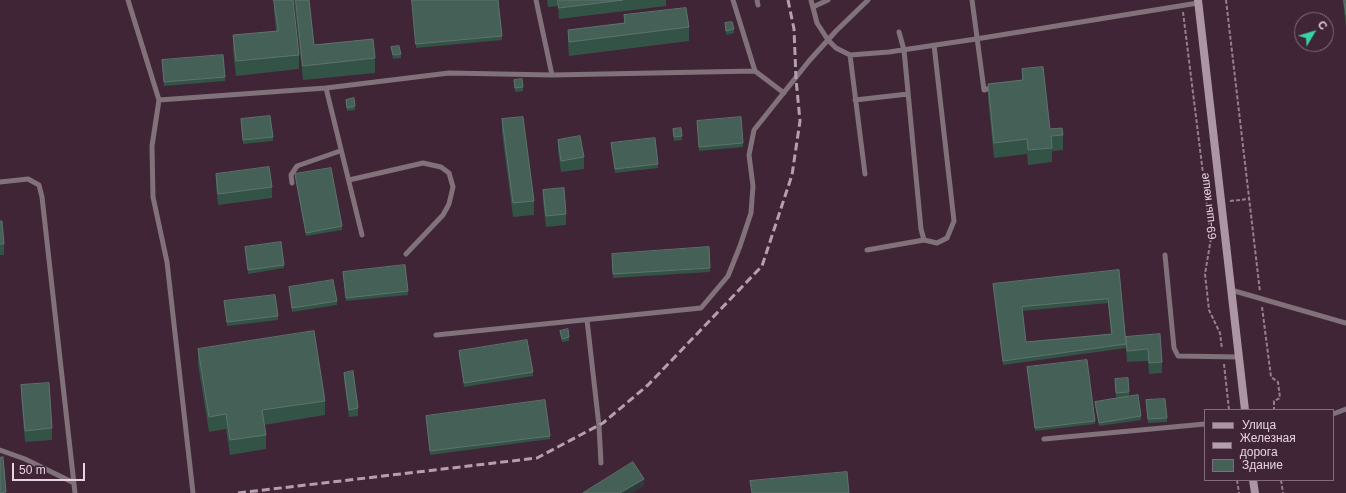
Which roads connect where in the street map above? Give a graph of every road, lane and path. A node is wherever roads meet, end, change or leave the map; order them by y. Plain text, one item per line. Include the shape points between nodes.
1 (128, 0) edge
2 (536, 0) edge
3 (733, 0) edge
4 (811, 0) edge
5 (828, 0) edge
6 (868, 0) edge
7 (972, 0) edge
8 (1226, 0) edge
9 (1198, 2) edge
10 (1182, 6) junction
11 (812, 7) junction
12 (899, 32) dead end
13 (976, 39) junction
14 (828, 40) junction
15 (934, 45) junction
16 (904, 50) junction
17 (850, 55) junction
18 (755, 71) junction
19 (552, 75) junction
20 (1003, 84) edge
21 (326, 88) junction
22 (784, 92) junction
23 (908, 94) junction
24 (159, 100) junction
25 (855, 100) junction
26 (340, 151) junction
27 (865, 174) dead end
28 (349, 180) junction
29 (0, 182) edge
30 (292, 182) dead end
31 (362, 235) dead end
32 (924, 240) junction
33 (867, 250) dead end
34 (406, 254) dead end
35 (1165, 255) dead end
36 (1231, 290) junction
37 (1260, 298) junction
38 (587, 320) junction
39 (1346, 323) edge
40 (436, 335) dead end
41 (1223, 357) junction
42 (1239, 357) junction
43 (1229, 409) edge
44 (1245, 409) edge
45 (1274, 409) edge
46 (1346, 409) edge
47 (1334, 414) edge
48 (1204, 424) edge
49 (1044, 439) dead end
50 (0, 450) edge
51 (601, 463) dead end
52 (1237, 481) edge
53 (1253, 481) edge
54 (1281, 481) edge
55 (72, 482) junction
56 (75, 493) edge
57 (194, 493) edge
58 (1239, 493) edge
59 (1254, 493) edge
60 (1283, 493) edge

1 - 24 lane
2 - 19 lane
3 - 18 lane
4 - 11 lane
5 - 11 lane
6 - 14 lane
7 - 13 lane
8 - 37 path
9 - 10 lane
9 - 36 main road, 69-шы көше
10 - 13 lane
10 - 41 path via 1210,238 1205,274 1209,310 1220,333
11 - 14 lane via 817,23
12 - 16 lane
13 - 15 lane
13 - 20 lane via 984,90
14 - 17 lane via 836,48
14 - 22 lane
15 - 16 lane
15 - 32 lane via 954,221 952,230 944,240 936,243
16 - 17 lane
16 - 23 lane
17 - 25 lane
18 - 19 lane
18 - 22 lane
19 - 21 lane via 449,73
21 - 24 lane
21 - 26 lane
22 - 38 lane via 754,130 749,155 753,186 751,213 728,276 714,294 701,308
23 - 25 lane
23 - 32 lane
24 - 57 lane via 152,146 153,197 167,262
25 - 27 lane
26 - 28 lane
26 - 30 lane via 297,166 291,175
28 - 31 lane
28 - 34 lane via 423,163 449,173 454,187 449,204 443,215
29 - 55 lane via 28,179 39,185 42,197
32 - 33 lane
35 - 41 lane via 1175,352 1180,357
36 - 37 lane
36 - 42 main road, 69-шы көше
37 - 39 lane
37 - 45 path via 1271,377 1278,382 1280,398 1274,401
38 - 40 lane
38 - 51 lane
41 - 42 lane
41 - 43 path
42 - 44 main road, 69-шы көше
46 - 47 lane
48 - 49 lane
50 - 55 lane
52 - 58 path
53 - 59 main road
54 - 60 path
55 - 56 lane

